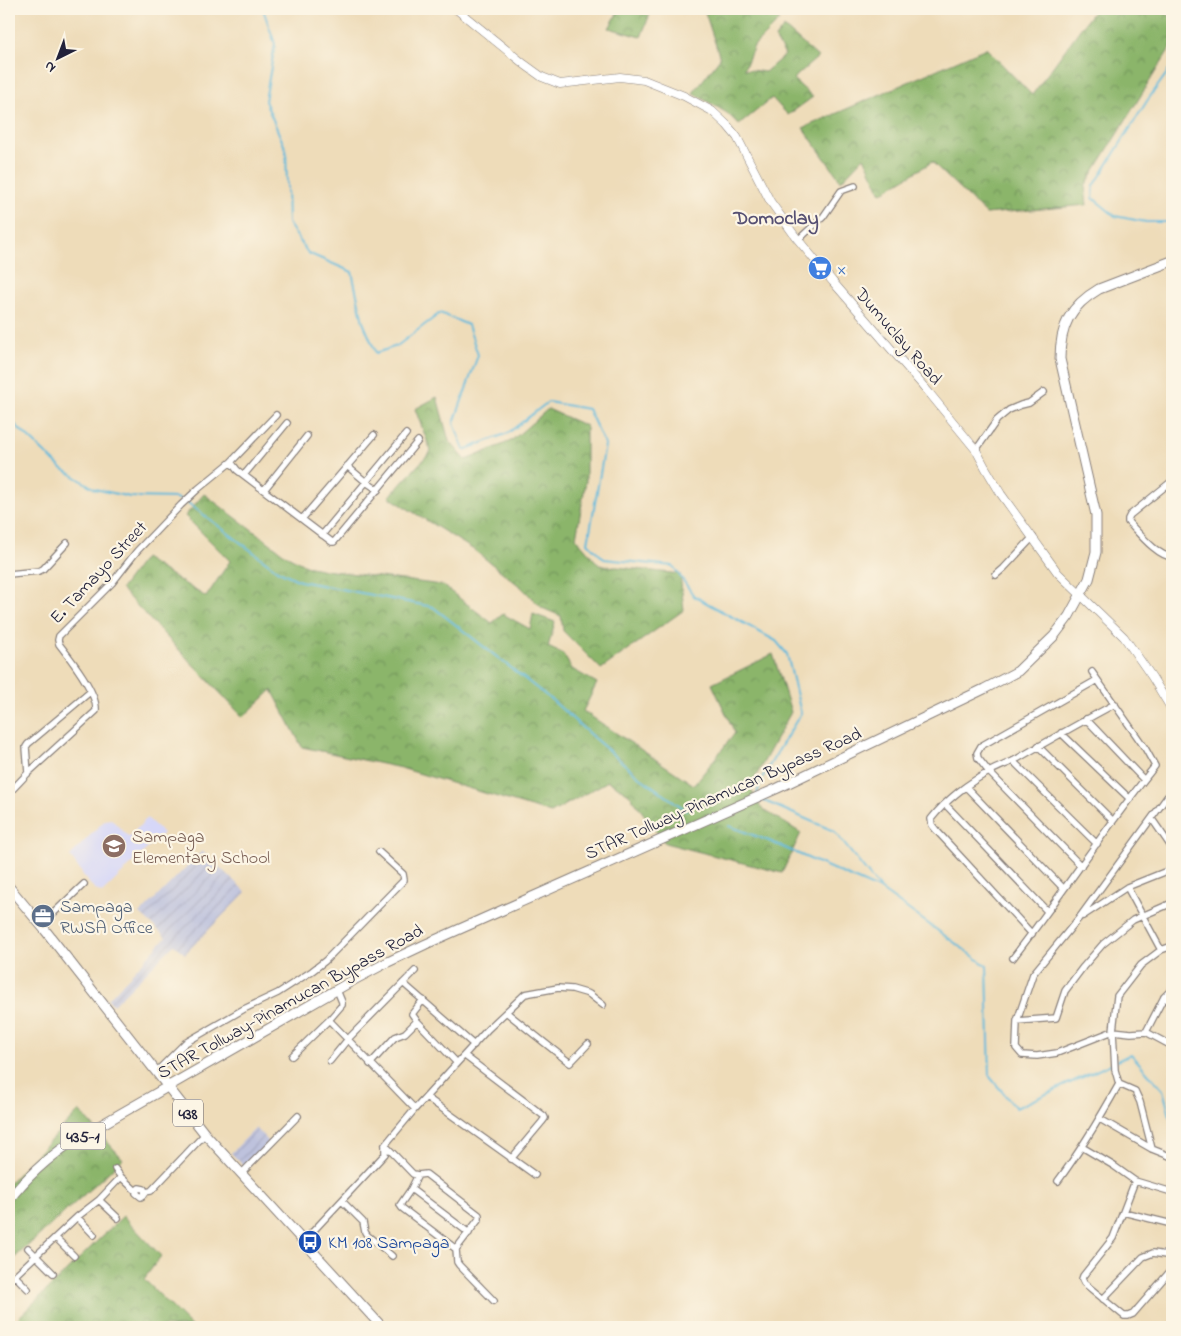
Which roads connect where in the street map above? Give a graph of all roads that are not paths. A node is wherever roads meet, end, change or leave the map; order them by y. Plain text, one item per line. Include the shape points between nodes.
1 (456, 9) edge
2 (855, 186) dead end
3 (798, 240) junction
4 (1172, 261) edge
5 (1044, 392) dead end
6 (276, 414) dead end
7 (287, 423) dead end
8 (406, 434) dead end
9 (374, 435) dead end
10 (307, 436) dead end
11 (418, 441) dead end
12 (976, 450) junction
13 (230, 462) junction
14 (347, 466) junction
15 (244, 474) junction
16 (1172, 481) edge
17 (366, 482) junction
18 (264, 490) junction
19 (378, 490) junction
20 (302, 519) junction
21 (322, 535) junction
22 (1033, 538) junction
23 (67, 544) dead end
24 (1172, 557) edge
25 (9, 574) edge
26 (996, 575) dead end
27 (1081, 594) junction
28 (1092, 672) dead end
29 (1097, 680) junction
30 (90, 692) junction
31 (1115, 704) junction
32 (1172, 710) edge
33 (1086, 719) junction
34 (1061, 733) junction
35 (1038, 746) junction
36 (1013, 760) junction
37 (989, 772) junction
38 (28, 773) junction
39 (1144, 780) junction
40 (966, 787) junction
41 (9, 793) edge
42 (1172, 794) edge
43 (1130, 799) junction
44 (945, 804) junction
45 (1152, 819) junction
46 (1113, 821) junction
47 (1097, 844) junction
48 (1172, 848) edge
49 (379, 852) dead end
50 (1080, 866) junction
51 (1172, 869) edge
52 (84, 884) dead end
53 (9, 887) edge
54 (1127, 887) junction
55 (1064, 889) junction
56 (1172, 903) edge
57 (1048, 911) junction
58 (1143, 914) junction
59 (1079, 918) junction
60 (41, 925) junction
61 (1032, 934) junction
62 (1172, 946) edge
63 (1161, 950) junction
64 (1013, 958) dead end
65 (415, 971) dead end
66 (403, 983) junction
67 (1172, 989) edge
68 (337, 990) junction
69 (1164, 997) junction
70 (423, 1000) junction
71 (1172, 1003) edge
72 (603, 1005) dead end
73 (506, 1012) junction
74 (329, 1020) junction
75 (417, 1021) junction
76 (1017, 1021) junction
77 (1113, 1031) junction
78 (1146, 1032) junction
79 (348, 1040) junction
80 (588, 1044) dead end
81 (474, 1045) junction
82 (1172, 1046) edge
83 (292, 1056) dead end
84 (465, 1056) junction
85 (330, 1061) dead end
86 (457, 1063) junction
87 (370, 1064) junction
88 (156, 1072) junction
89 (1119, 1084) junction
90 (168, 1087) junction
91 (426, 1098) junction
92 (415, 1109) junction
93 (298, 1116) dead end
94 (1100, 1119) junction
95 (205, 1134) junction
96 (384, 1145) junction
97 (1082, 1147) junction
98 (1152, 1149) junction
99 (1172, 1157) edge
100 (512, 1159) junction
101 (115, 1169) dead end
102 (241, 1174) junction
103 (418, 1175) junction
104 (535, 1175) dead end
105 (121, 1177) junction
106 (1058, 1181) dead end
107 (1135, 1181) junction
108 (411, 1189) junction
109 (1172, 1192) edge
110 (9, 1200) edge
111 (99, 1200) junction
112 (342, 1201) junction
113 (1124, 1212) junction
114 (77, 1217) junction
115 (118, 1218) dead end
116 (1172, 1224) edge
117 (469, 1233) junction
118 (94, 1235) dead end
119 (56, 1238) junction
120 (304, 1241) junction
121 (28, 1248) dead end
122 (456, 1249) junction
123 (36, 1256) junction
124 (74, 1256) dead end
125 (392, 1256) dead end
126 (1172, 1256) edge
127 (1172, 1269) edge
128 (53, 1273) dead end
129 (15, 1276) junction
130 (9, 1281) edge
131 (28, 1290) dead end
132 (1103, 1299) junction
133 (494, 1300) dead end
134 (1172, 1321) edge
135 (382, 1327) edge
136 (1166, 1327) edge

1 - 3 street, Dumuclay Road via 542,78 560,84 620,77 644,80 712,111 737,137 770,201
2 - 3 street via 841,191 823,217
3 - 12 street, Dumuclay Road
4 - 27 main road, STAR Tollway-Pinamucan Bypass Road via 1089,295 1068,318 1061,336 1060,360 1096,515 1096,552 1089,580
5 - 12 street via 997,420
6 - 13 street, E. Tamayo Street
7 - 15 street
8 - 17 street
9 - 14 street
10 - 18 street
11 - 19 street
12 - 22 street, Dumuclay Road via 1001,494
13 - 15 street
13 - 30 street, E. Tamayo Street via 181,505 59,636 59,644 75,664
14 - 17 street
14 - 20 street
15 - 18 street
16 - 24 street via 1128,519 1157,551
17 - 19 street
17 - 21 street
18 - 20 street
19 - 21 street via 334,542
20 - 21 street
22 - 26 street
22 - 27 street, Dumuclay Road via 1058,573
23 - 25 street via 43,569
27 - 32 street, Dumuclay Road via 1124,637
27 - 68 main road, STAR Tollway-Pinamucan Bypass Road via 1054,636 1018,671 778,788 426,944
28 - 29 street
29 - 31 street
29 - 37 street via 981,746 977,756
30 - 38 street via 28,744
30 - 38 street, E. Tamayo Street via 96,711
31 - 33 street
31 - 39 street via 1155,766
33 - 34 street
33 - 39 street
34 - 35 street
34 - 43 street
35 - 36 street
35 - 46 street
36 - 37 street
36 - 47 street
37 - 40 street
37 - 50 street
38 - 41 street, E. Tamayo Street
39 - 43 street
40 - 44 street
40 - 55 street
42 - 45 street
43 - 46 street
44 - 57 street
44 - 61 street via 932,817 932,825
45 - 48 street
45 - 59 street
46 - 47 street
47 - 50 street
49 - 88 street via 403,874 404,880 325,962 185,1043
50 - 55 street
51 - 54 street
52 - 60 street
53 - 60 main road, 438
54 - 58 street
54 - 59 street
55 - 57 street
56 - 58 street
57 - 61 street
58 - 63 street
58 - 76 street via 1103,944 1083,967 1065,991 1056,1018
59 - 76 street via 1033,974
60 - 88 main road, 438
61 - 64 street
62 - 63 street
63 - 77 street via 1141,965 1117,996
65 - 66 street
66 - 70 street
66 - 79 street
67 - 69 street
68 - 74 street via 342,1003
68 - 90 main road, STAR Tollway-Pinamucan Bypass Road
69 - 71 street
69 - 78 street
70 - 75 street via 412,1014
70 - 81 street
72 - 73 street via 589,994 558,988 525,994
73 - 80 street via 570,1063
73 - 81 street
74 - 79 street
74 - 83 street
75 - 86 street
75 - 87 street via 395,1037
76 - 77 street via 1016,1048 1022,1055 1057,1053
77 - 78 street
77 - 89 street
78 - 82 street
79 - 85 street
79 - 87 street
81 - 84 street
84 - 86 street
84 - 100 street via 545,1118
86 - 91 street
87 - 92 street
88 - 90 main road, 438
89 - 94 street
89 - 98 street via 1135,1091
90 - 95 main road, 438
90 - 110 main road, STAR Tollway-Pinamucan Bypass Road / 435-1 via 58,1151 30,1174
91 - 92 street
91 - 100 street
92 - 96 street
93 - 102 street
94 - 97 street
94 - 98 street
95 - 102 main road, 438
95 - 105 street via 151,1191 145,1192 141,1188 136,1191
96 - 103 street via 413,1174
96 - 112 street via 385,1154
97 - 106 street
97 - 107 street
98 - 99 street
100 - 104 street
101 - 105 street
102 - 120 main road, 438
103 - 108 street
103 - 117 street via 426,1174 480,1215
105 - 111 street
107 - 109 street
107 - 113 street
108 - 117 street
108 - 122 street via 401,1202 402,1208
111 - 114 street
111 - 115 street
112 - 120 street
112 - 125 street via 363,1222 367,1235
113 - 116 street
113 - 132 street via 1113,1238 1082,1279
114 - 118 street
114 - 119 street
117 - 122 street
119 - 123 street
119 - 124 street
120 - 135 main road, 438
121 - 123 street
122 - 133 street via 459,1265
123 - 128 street
123 - 129 street
126 - 132 street via 1153,1253 1144,1257
127 - 132 street via 1133,1314 1124,1316
129 - 130 street
129 - 131 street
134 - 136 street

